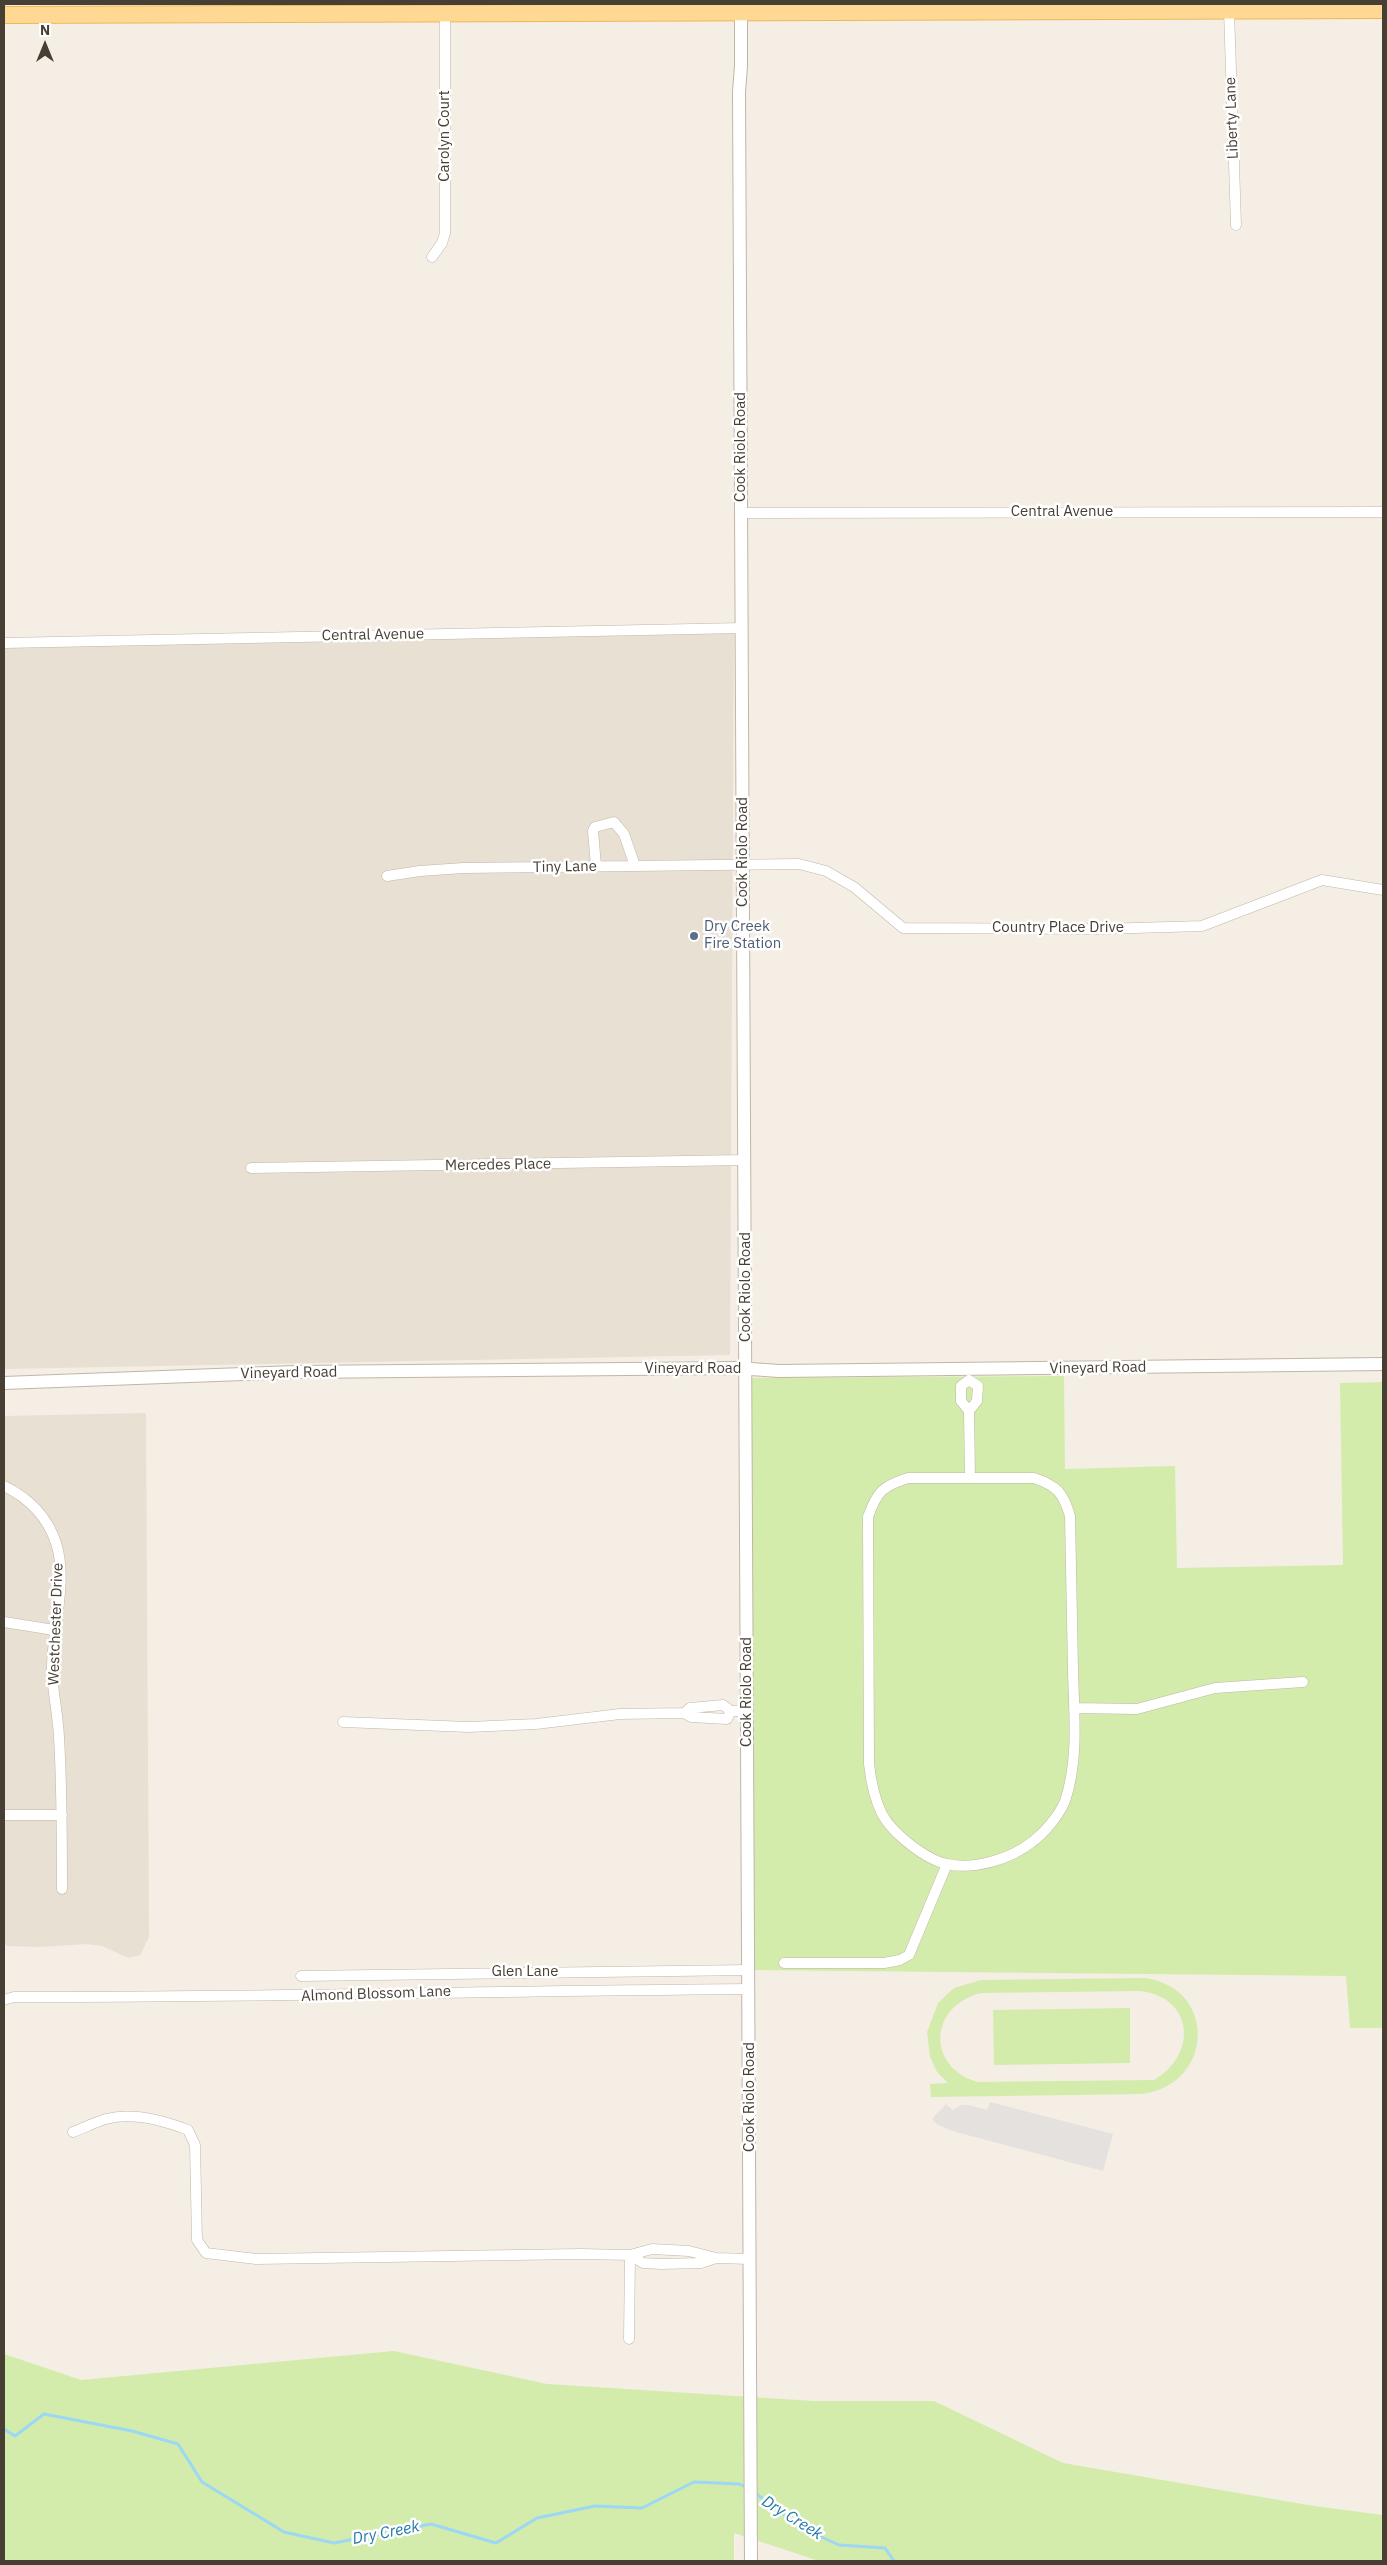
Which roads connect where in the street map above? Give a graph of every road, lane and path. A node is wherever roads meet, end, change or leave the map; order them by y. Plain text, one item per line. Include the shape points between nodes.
1 (711, 4) edge
2 (791, 4) edge
3 (1026, 7) edge
4 (1261, 7) edge
5 (159, 9) edge
6 (1229, 10) junction
7 (1383, 10) edge
8 (445, 12) junction
9 (692, 12) junction
10 (741, 12) junction
11 (820, 12) junction
12 (4, 15) edge
13 (1236, 225) dead end
14 (432, 256) dead end
15 (1383, 512) edge
16 (741, 513) junction
17 (742, 628) junction
18 (4, 643) edge
19 (743, 865) junction
20 (596, 866) junction
21 (635, 866) junction
22 (387, 876) dead end
23 (1383, 890) edge
24 (745, 1160) junction
25 (252, 1168) dead end
26 (1383, 1364) edge
27 (746, 1369) junction
28 (969, 1375) junction
29 (4, 1383) edge
30 (969, 1411) junction
31 (970, 1478) junction
32 (4, 1486) edge
33 (4, 1622) edge
34 (54, 1630) junction
35 (1302, 1682) dead end
36 (707, 1706) junction
37 (1074, 1708) junction
38 (731, 1711) junction
39 (746, 1711) junction
40 (684, 1713) junction
41 (707, 1718) junction
42 (343, 1722) dead end
43 (4, 1815) edge
44 (62, 1815) junction
45 (947, 1864) junction
46 (62, 1889) dead end
47 (784, 1963) dead end
48 (749, 1970) junction
49 (301, 1976) dead end
50 (749, 1989) junction
51 (4, 2000) edge
52 (73, 2132) dead end
53 (630, 2255) junction
54 (750, 2259) junction
55 (629, 2339) dead end
56 (750, 2561) edge

1 - 9 main road
2 - 11 main road
3 - 6 main road
3 - 11 main road
4 - 6 main road
4 - 7 main road
5 - 8 main road
5 - 12 main road
6 - 13 street, Liberty Lane
8 - 9 main road
8 - 14 street, Carolyn Court via 445,233
9 - 10 main road
10 - 11 main road
10 - 16 street, Cook Riolo Road
15 - 16 street, Central Avenue
16 - 17 street, Cook Riolo Road
17 - 18 street, Central Avenue
17 - 19 street, Cook Riolo Road
19 - 21 street, Tiny Lane
19 - 23 street, Country Place Drive via 799,864 826,871 854,887 903,928 1202,926 1322,880
19 - 24 street, Cook Riolo Road
20 - 21 street, Tiny Lane
20 - 21 street via 593,831 614,822 624,834
20 - 22 street, Tiny Lane via 463,868
24 - 25 street, Mercedes Place
24 - 27 street, Cook Riolo Road
26 - 28 street, Vineyard Road
27 - 28 street, Vineyard Road
27 - 29 street, Vineyard Road via 296,1372
27 - 39 street, Cook Riolo Road
28 - 30 street via 961,1386 961,1401
28 - 30 street via 978,1386 977,1401
30 - 31 street
31 - 37 street via 1034,1478 1052,1484 1065,1498 1070,1516
31 - 45 street via 908,1478 887,1485 874,1499 868,1517 869,1764 872,1789 883,1816 903,1839
32 - 34 street, Westchester Drive via 40,1513 57,1544 60,1591
33 - 34 street
34 - 44 street, Westchester Drive via 52,1672 59,1734
35 - 37 street via 1215,1688 1137,1709
36 - 38 street via 723,1705
36 - 40 street via 690,1708
36 - 41 street
37 - 45 street via 1072,1774 1064,1804 1042,1834 1018,1853 986,1864
38 - 39 street
38 - 41 street via 727,1719
39 - 48 street, Cook Riolo Road
40 - 41 street
40 - 42 street via 620,1714 536,1724 469,1727
43 - 44 street
44 - 46 street, Westchester Drive
45 - 47 street via 908,1955 900,1960 884,1963
48 - 49 street, Glen Lane
48 - 50 street, Cook Riolo Road
50 - 51 street, Almond Blossom Lane via 425,1992 285,1997 24,1997
50 - 54 street, Cook Riolo Road
52 - 53 street via 107,2118 139,2118 171,2123 188,2130 195,2145 197,2240 206,2253 256,2259
53 - 54 street via 643,2263 661,2264 701,2263 716,2258
53 - 55 street
54 - 56 street, Cook Riolo Road

